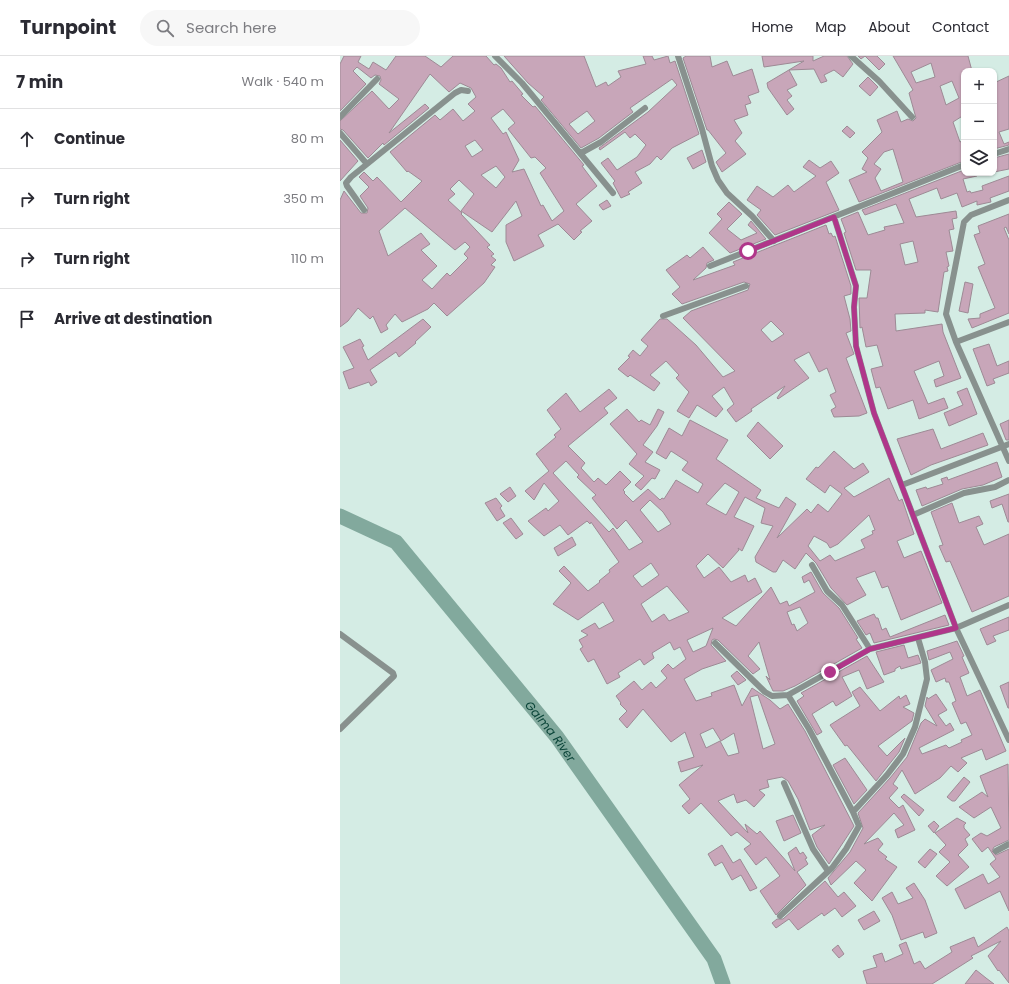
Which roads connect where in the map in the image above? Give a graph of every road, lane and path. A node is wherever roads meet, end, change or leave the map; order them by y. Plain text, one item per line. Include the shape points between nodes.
1 (495, 56) edge
2 (678, 56) edge
3 (851, 56) edge
4 (377, 78) dead end
5 (468, 91) dead end
6 (645, 108) dead end
7 (340, 117) edge
8 (912, 117) dead end
9 (340, 133) edge
10 (1009, 149) edge
11 (581, 153) junction
12 (997, 153) edge
13 (367, 164) junction
14 (961, 166) edge
15 (613, 193) dead end
16 (1009, 200) edge
17 (364, 210) dead end
18 (834, 217) junction
19 (774, 241) junction
20 (710, 266) dead end
21 (746, 286) dead end
22 (663, 316) dead end
23 (1009, 322) edge
24 (956, 342) junction
25 (1009, 444) edge
26 (1002, 446) junction
27 (1009, 461) edge
28 (1009, 480) edge
29 (902, 485) junction
30 (912, 515) junction
31 (812, 565) dead end
32 (1009, 605) edge
33 (956, 628) junction
34 (340, 634) edge
35 (918, 638) junction
36 (715, 643) dead end
37 (870, 649) junction
38 (788, 695) junction
39 (340, 729) edge
40 (1009, 740) edge
41 (784, 783) dead end
42 (853, 812) junction
43 (1009, 844) edge
44 (996, 851) dead end
45 (828, 871) junction
46 (780, 916) dead end

1 - 11 street via 522,83
2 - 19 street via 718,180 727,193
3 - 8 street via 879,81
4 - 7 street
5 - 13 street via 461,90 455,93
6 - 11 street via 601,142
9 - 13 street
10 - 12 street
11 - 15 street
13 - 17 street via 346,183
14 - 18 street
16 - 24 street via 971,215 962,225 946,314
18 - 19 street
18 - 29 street via 856,286 854,326 862,372 874,413
19 - 20 street
21 - 22 street
23 - 24 street
24 - 26 street
25 - 26 street
26 - 27 street
26 - 29 street
28 - 30 street via 995,487 964,493
29 - 30 street
30 - 33 street
31 - 37 street via 827,591 842,605
32 - 33 street
33 - 35 street
33 - 40 street
34 - 39 street via 394,676
35 - 37 street
35 - 42 street via 927,679 915,726 903,754
36 - 38 street via 765,692 772,696
37 - 38 street
38 - 42 street
41 - 45 street via 813,849
42 - 45 street via 859,826 846,849
43 - 44 street
45 - 46 street

